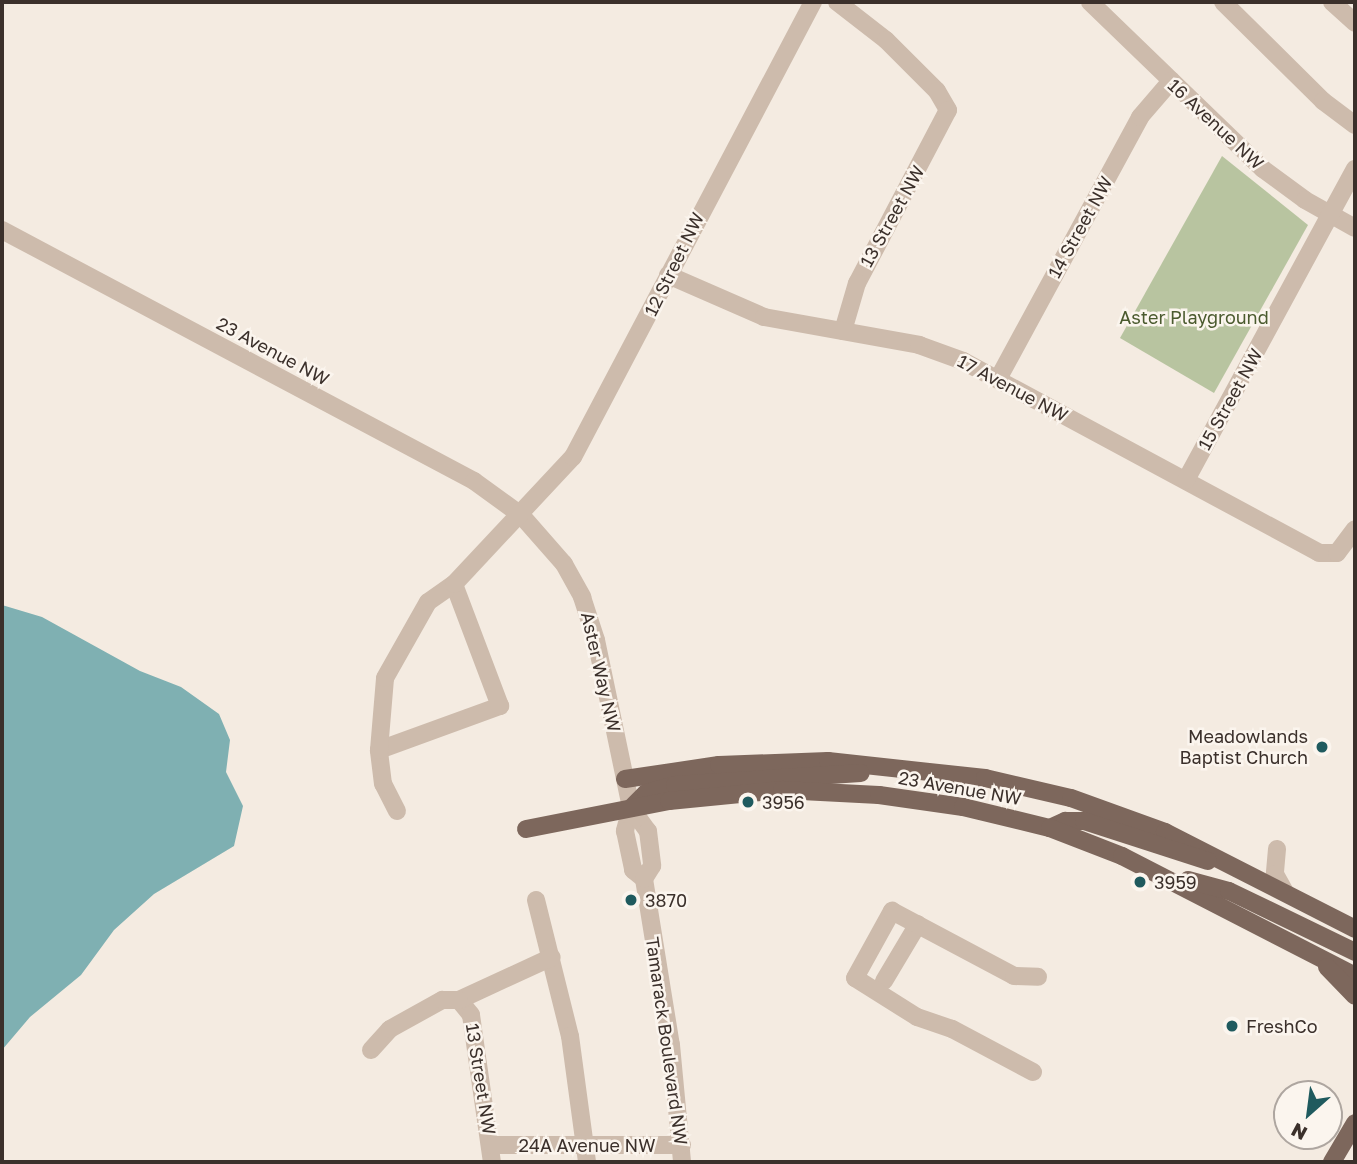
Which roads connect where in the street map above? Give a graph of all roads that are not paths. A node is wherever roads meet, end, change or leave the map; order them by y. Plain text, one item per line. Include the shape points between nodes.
1 (813, 2) edge
2 (837, 2) edge
3 (1223, 2) edge
4 (1332, 2) edge
5 (1101, 5) edge
6 (1355, 23) edge
7 (1171, 81) junction
8 (1355, 125) edge
9 (1355, 169) edge
10 (1331, 215) junction
11 (1355, 228) edge
12 (2, 230) edge
13 (668, 275) junction
14 (843, 331) junction
15 (998, 379) junction
16 (1186, 480) junction
17 (521, 515) junction
18 (1355, 529) edge
19 (454, 584) junction
20 (379, 750) junction
21 (941, 771) junction
22 (625, 779) junction
23 (631, 808) junction
24 (397, 811) dead end
25 (1050, 828) junction
26 (526, 829) dead end
27 (1277, 849) dead end
28 (1245, 872) junction
29 (1161, 874) junction
30 (1285, 892) junction
31 (536, 900) dead end
32 (918, 924) junction
33 (1355, 929) edge
34 (1355, 952) edge
35 (1314, 955) junction
36 (552, 957) junction
37 (1355, 976) edge
38 (1038, 977) dead end
39 (884, 981) dead end
40 (1355, 996) edge
41 (459, 1000) junction
42 (371, 1051) dead end
43 (1033, 1072) dead end
44 (1355, 1123) edge
45 (682, 1153) edge
46 (492, 1154) edge
47 (587, 1154) edge
48 (1332, 1162) edge

1 - 13 street, 12 Street NW
2 - 14 street, 13 Street NW via 875,29 947,104 946,119 857,283
3 - 8 street via 1323,101
4 - 6 street
5 - 7 street, 16 Avenue NW
7 - 10 street, 16 Avenue NW via 1263,169
7 - 15 street, 14 Street NW via 1140,117
9 - 10 street, 15 Street NW
10 - 11 street, 16 Avenue NW
10 - 16 street, 15 Street NW
12 - 17 street, 23 Avenue NW via 474,481
13 - 14 street, 17 Avenue NW via 764,317
13 - 17 street, 12 Street NW via 580,445
14 - 15 street, 17 Avenue NW via 933,349
15 - 16 street, 17 Avenue NW
16 - 18 street, 17 Avenue NW via 1319,553 1337,553
17 - 19 street, 12 Street NW
17 - 22 street, Aster Way NW via 564,564 586,606
19 - 20 street, 12 Street NW via 428,602 385,678
19 - 20 street via 500,706
20 - 24 street, 12 Street NW via 383,784
21 - 22 main road, 23 Avenue NW via 778,761
21 - 23 main road via 705,781 646,793
21 - 28 main road, 23 Avenue NW via 1071,798 1165,832
22 - 23 street, Aster Way NW
23 - 25 main road, 23 Avenue NW via 740,792 841,792 962,807
23 - 26 main road, 23 Avenue NW
23 - 45 street, Tamarack Boulevard NW via 647,825 652,866 644,879
25 - 28 main road via 1065,821 1084,821
25 - 29 main road, 23 Avenue NW
27 - 30 street via 1275,874
28 - 30 main road, 23 Avenue NW
29 - 34 main road via 1229,891
29 - 35 main road, 23 Avenue NW
30 - 33 main road, 23 Avenue NW
31 - 36 street
32 - 38 street via 1014,976
32 - 39 street
32 - 43 street via 892,911 855,978 896,1005
35 - 37 main road, 23 Avenue NW
35 - 40 main road
36 - 41 street
36 - 47 street
41 - 42 street via 442,1000 390,1029
41 - 46 street, 13 Street NW via 471,1015
44 - 48 main road
45 - 47 street, 24A Avenue NW
46 - 47 street, 24A Avenue NW

